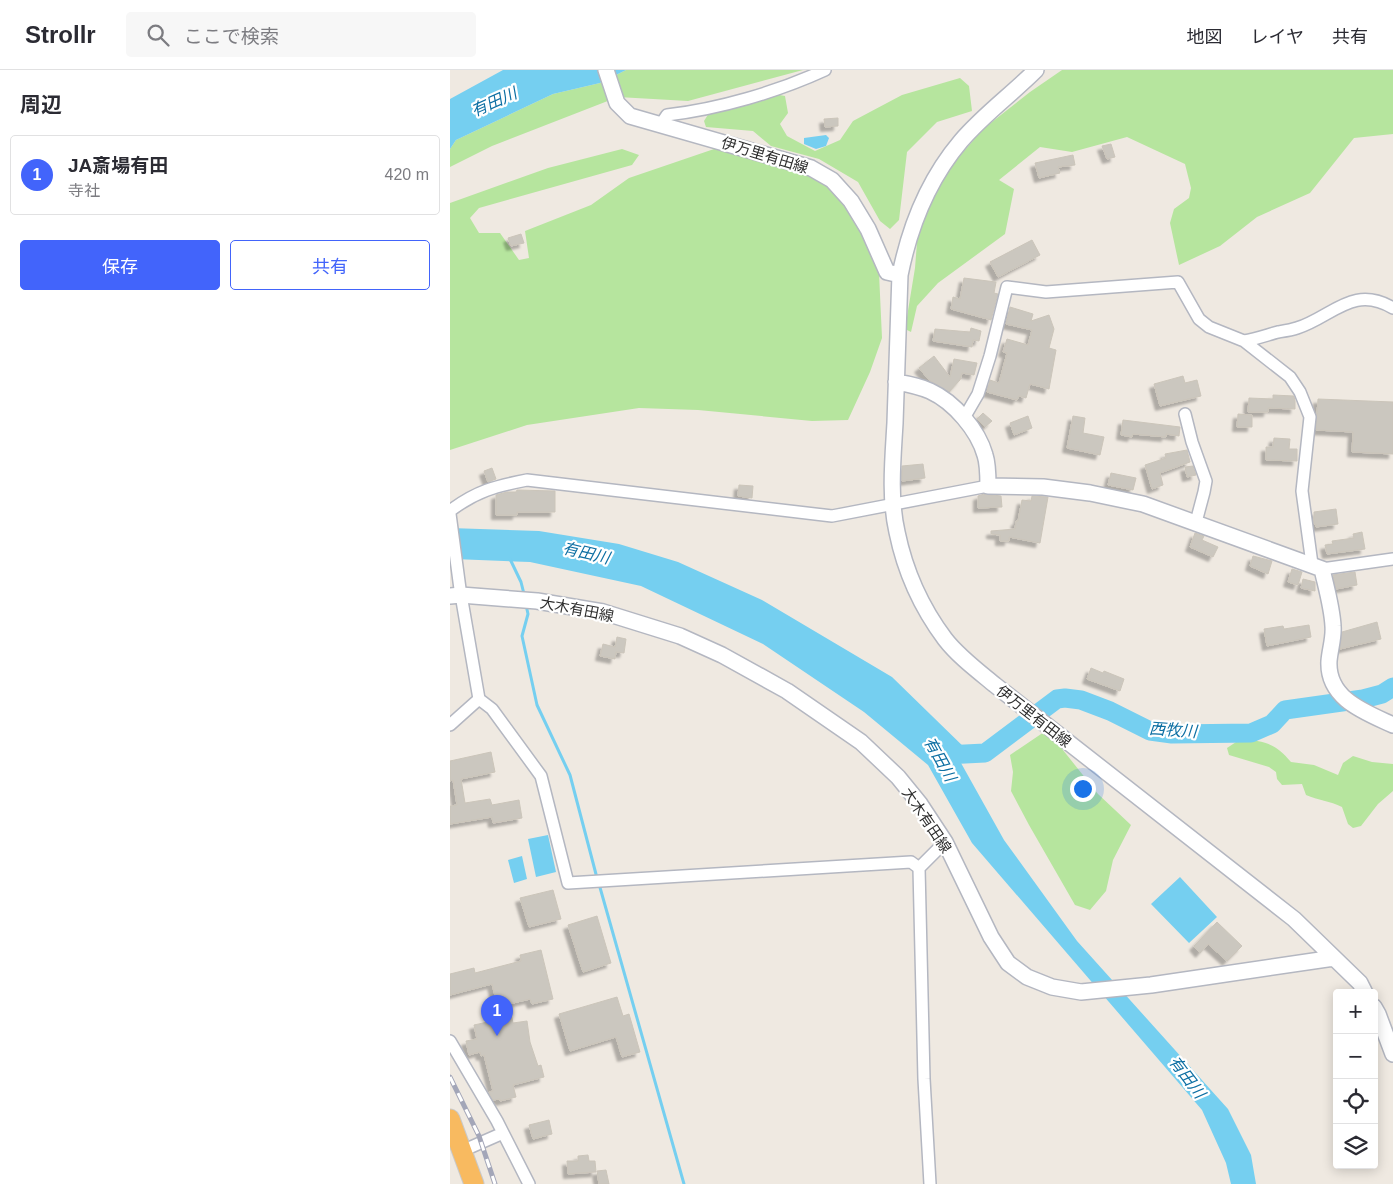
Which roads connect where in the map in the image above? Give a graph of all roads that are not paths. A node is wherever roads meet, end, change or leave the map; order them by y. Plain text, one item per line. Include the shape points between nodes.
1 (606, 70) edge
2 (825, 70) edge
3 (1036, 70) edge
4 (662, 124) junction
5 (900, 275) junction
6 (1393, 308) edge
7 (1244, 341) junction
8 (896, 382) junction
9 (1185, 414) dead end
10 (964, 418) junction
11 (988, 486) junction
12 (894, 505) junction
13 (450, 513) edge
14 (1196, 522) junction
15 (1393, 559) edge
16 (1317, 566) junction
17 (456, 591) edge
18 (479, 699) junction
19 (450, 725) edge
20 (1393, 725) edge
21 (945, 842) junction
22 (919, 868) junction
23 (1334, 958) junction
24 (1364, 989) edge
25 (1378, 1014) edge
26 (450, 1041) edge
27 (1393, 1054) edge
28 (450, 1118) edge
29 (503, 1134) junction
30 (462, 1151) junction
31 (474, 1184) edge
32 (529, 1184) edge
33 (930, 1184) edge

1 - 4 main road, 伊万里有田線 via 617,103 630,116
2 - 4 street via 721,106 667,115
3 - 5 main road, 伊万里有田線 via 961,140 945,162 920,205 905,248
4 - 5 main road, 伊万里有田線 via 811,168 832,180 851,200 887,272
5 - 8 main road, 伊万里有田線
6 - 7 street via 1380,301 1356,300 1297,328
7 - 10 street via 1209,327 1200,319 1178,282 1046,292 1007,286 978,394
7 - 16 street via 1290,377 1310,417 1302,491
8 - 10 main road via 931,391
8 - 12 main road, 伊万里有田線
9 - 14 street via 1206,481
10 - 11 main road via 978,434 986,456
11 - 12 street
11 - 14 main road via 1044,487 1090,493 1143,504
12 - 13 street via 832,516 527,480 497,485 466,499
12 - 23 main road, 伊万里有田線 via 897,532 910,578 921,602 946,640 1022,706 1294,919
13 - 17 street
14 - 16 main road
15 - 16 street
16 - 20 main road via 1333,626 1330,669 1335,686 1354,706
17 - 18 street
17 - 21 main road, 大木有田線 via 537,600 603,612 680,636 722,655 787,691 861,742 898,777
18 - 19 street
18 - 22 street via 492,709 541,776 568,883 911,862
21 - 22 street
21 - 23 main road, 大木有田線 via 990,937 1008,963 1027,978 1052,987 1081,992 1150,985
22 - 33 street
23 - 24 main road
25 - 27 main road
26 - 29 street
28 - 30 highway
29 - 30 street
29 - 32 street
30 - 31 highway

